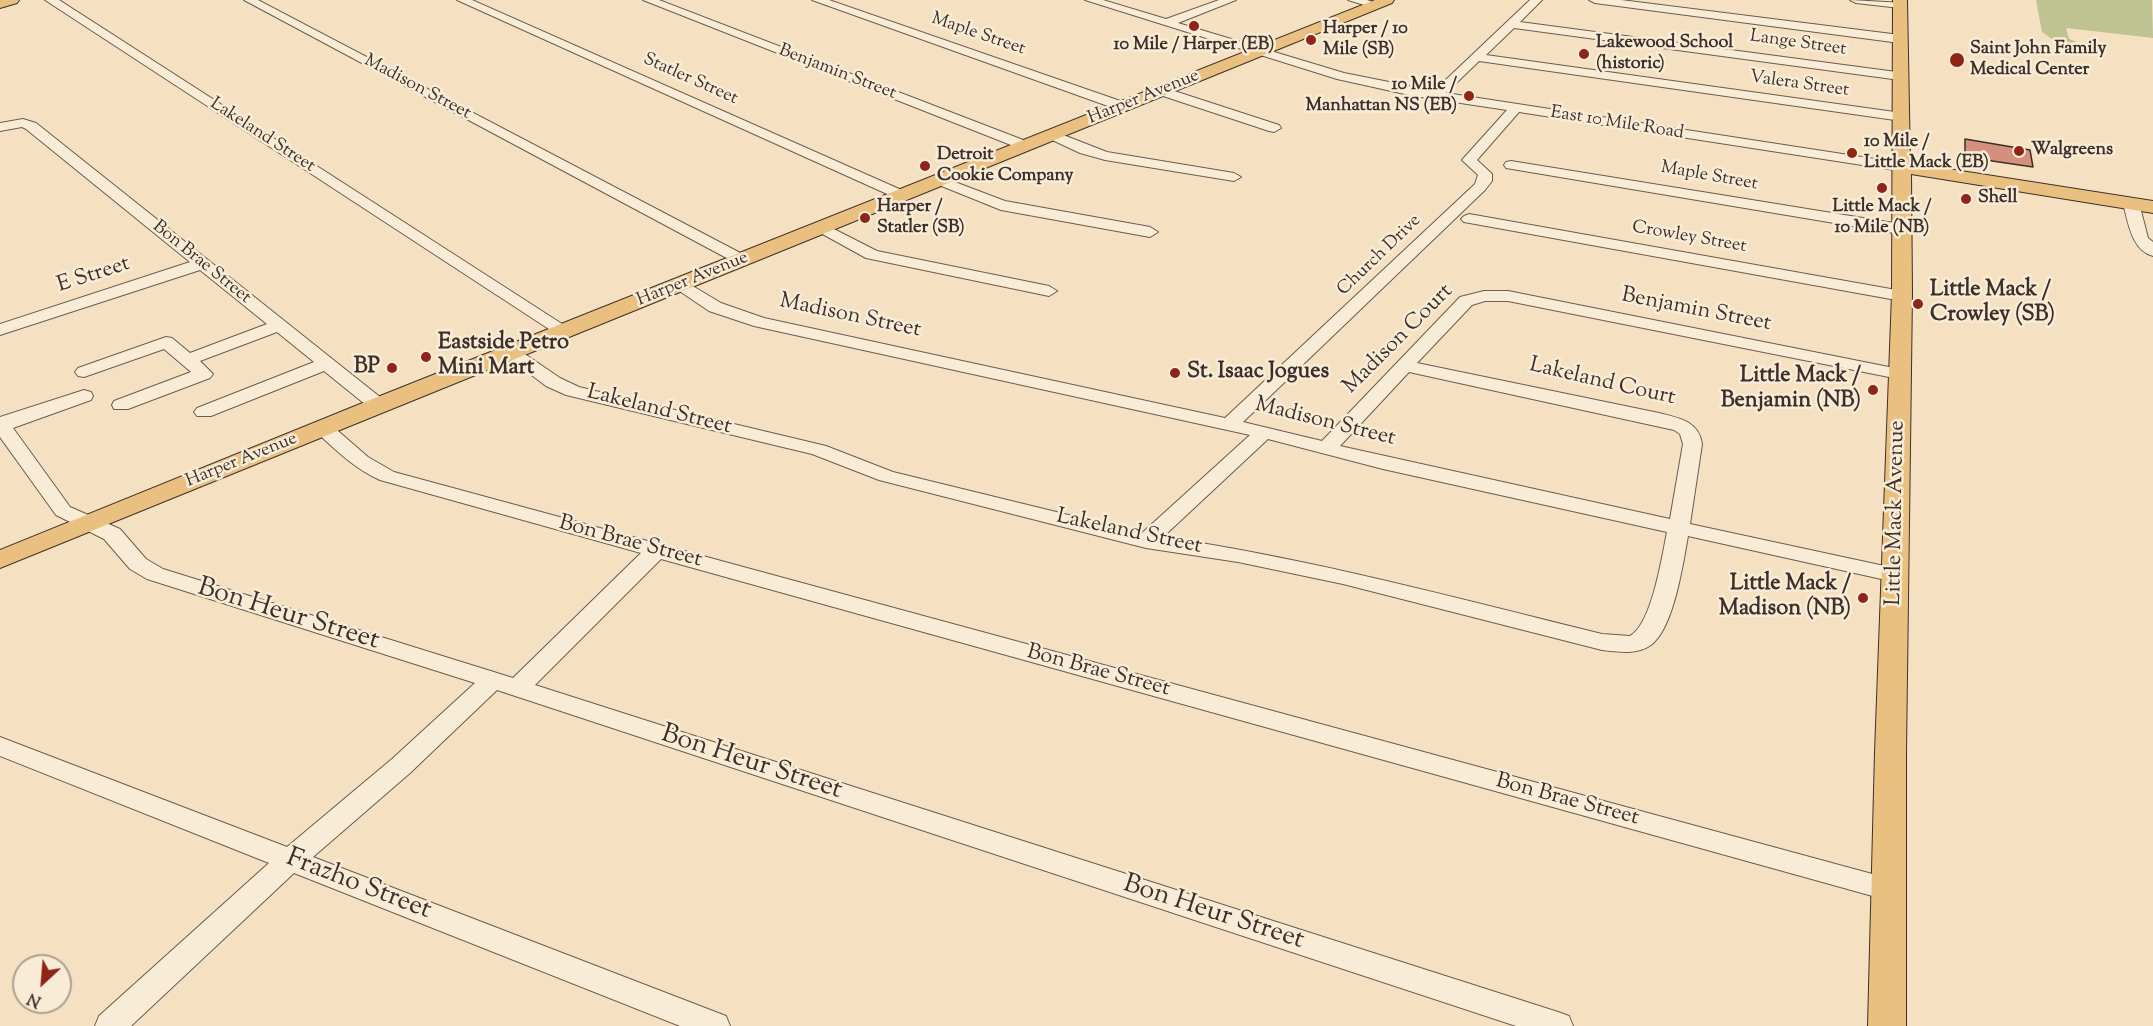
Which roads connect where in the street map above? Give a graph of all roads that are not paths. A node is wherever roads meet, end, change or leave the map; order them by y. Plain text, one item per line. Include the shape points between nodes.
1 (12, 0) edge
2 (51, 0) edge
3 (250, 0) edge
4 (464, 0) edge
5 (649, 0) edge
6 (818, 0) edge
7 (1091, 0) edge
8 (1230, 0) edge
9 (1354, 0) edge
10 (1536, 0) edge
11 (1596, 0) edge
12 (1856, 0) edge
13 (0, 3) edge
14 (1381, 3) edge
15 (1900, 3) edge
16 (1166, 23) junction
17 (1512, 24) junction
18 (1900, 39) junction
19 (1260, 51) junction
20 (1477, 57) junction
21 (1900, 76) junction
22 (1162, 91) junction
23 (1436, 96) junction
24 (1124, 107) junction
25 (1515, 109) junction
26 (1902, 117) junction
27 (0, 127) edge
28 (1274, 128) dead end
29 (1053, 135) junction
30 (1026, 146) junction
31 (1511, 165) dead end
32 (1901, 168) junction
33 (1234, 177) dead end
34 (939, 180) junction
35 (901, 195) junction
36 (2131, 203) junction
37 (2153, 207) edge
38 (1469, 219) dead end
39 (822, 228) junction
40 (1900, 229) junction
41 (1150, 232) dead end
42 (2153, 251) edge
43 (742, 260) junction
44 (201, 264) junction
45 (680, 286) junction
46 (1049, 291) dead end
47 (1484, 296) joint
48 (1902, 296) junction
49 (278, 326) junction
50 (0, 330) edge
51 (564, 331) junction
52 (510, 352) junction
53 (187, 360) junction
54 (327, 364) junction
55 (1405, 366) junction
56 (84, 372) dead end
57 (1899, 374) junction
58 (84, 396) dead end
59 (121, 405) dead end
60 (378, 405) junction
61 (204, 412) dead end
62 (1, 424) edge
63 (1230, 424) junction
64 (323, 428) junction
65 (1264, 432) junction
66 (1327, 448) junction
67 (88, 523) junction
68 (1678, 527) junction
69 (1146, 541) junction
70 (656, 551) junction
71 (0, 560) edge
72 (1895, 575) junction
73 (505, 684) junction
74 (0, 746) edge
75 (291, 860) junction
76 (1887, 889) junction
77 (110, 1026) edge
78 (716, 1026) edge
79 (1558, 1026) edge
80 (1887, 1026) edge

1 - 13 main road
2 - 51 street, Lakeland Street
3 - 43 street, Madison Street
4 - 35 street, Statler Street
5 - 30 street, Benjamin Street
6 - 24 street, Maple Street
7 - 16 street, East 10 Mile Road
8 - 16 street
9 - 14 street
10 - 17 street
11 - 18 street
12 - 15 street
14 - 19 main road, Harper Avenue
15 - 18 main road, Little Mack Avenue
16 - 19 street, East 10 Mile Road
17 - 20 street
17 - 21 street, Lange Street
18 - 21 main road, Little Mack Avenue
19 - 22 main road, Harper Avenue
19 - 23 street, East 10 Mile Road via 1341,76
20 - 23 street
20 - 26 street, Valera Street
21 - 26 main road, Little Mack Avenue
22 - 24 main road, Harper Avenue
22 - 28 street
23 - 25 street, East 10 Mile Road
24 - 29 main road, Harper Avenue
25 - 32 street, East 10 Mile Road
25 - 63 street, Church Drive via 1469,160 1485,174 1480,187
26 - 32 main road, Little Mack Avenue
27 - 44 street, Bon Brae Street via 22,123 31,126
29 - 30 main road, Harper Avenue
29 - 33 street via 1106,156
30 - 34 main road, Harper Avenue
31 - 40 street, Maple Street
32 - 36 main road, East 10 Mile Road
32 - 40 main road, Little Mack Avenue
34 - 35 main road, Harper Avenue
34 - 41 street via 1001,205
35 - 39 main road, Harper Avenue
36 - 37 main road, East 10 Mile Road
36 - 42 street via 2141,239
38 - 48 street, Crowley Street
39 - 43 main road, Harper Avenue
39 - 46 street via 872,255
40 - 48 main road, Little Mack Avenue
43 - 45 main road, Harper Avenue
44 - 49 street, Bon Brae Street
44 - 50 street, E Street
45 - 51 main road, Harper Avenue
45 - 63 street, Madison Street via 714,307 760,322
47 - 55 street, Madison Court via 1466,301
47 - 57 street, Benjamin Street via 1516,298
48 - 57 main road, Little Mack Avenue
49 - 53 street
49 - 54 street, Bon Brae Street
51 - 52 main road, Harper Avenue
52 - 60 main road, Harper Avenue
52 - 69 street, Lakeland Street via 573,391 819,450 886,476
53 - 56 street via 166,342
53 - 59 street via 204,374
54 - 60 street, Bon Brae Street
54 - 61 street
55 - 66 street, Madison Court
55 - 68 street, Lakeland Court via 1659,419 1687,429 1694,439
57 - 72 main road, Little Mack Avenue
58 - 62 street
60 - 64 main road, Harper Avenue
62 - 67 street, Bon Heur Street via 63,511
63 - 65 street, Madison Street
64 - 67 main road, Harper Avenue
64 - 70 street, Bon Brae Street via 361,462 387,476
65 - 66 street, Madison Street
65 - 69 street
66 - 68 street, Madison Street via 1383,464
67 - 71 main road, Harper Avenue
67 - 73 street, Bon Heur Street via 112,534 138,564 155,574
68 - 69 street, Lakeland Street via 1652,630 1636,644 1621,645 1343,577
68 - 72 street, Madison Street
70 - 73 street
70 - 76 street, Bon Brae Street
72 - 76 main road, Little Mack Avenue
73 - 75 street
73 - 79 street, Bon Heur Street
74 - 75 street, Frazho Street
75 - 77 street
75 - 78 street, Frazho Street
76 - 80 main road, Little Mack Avenue

